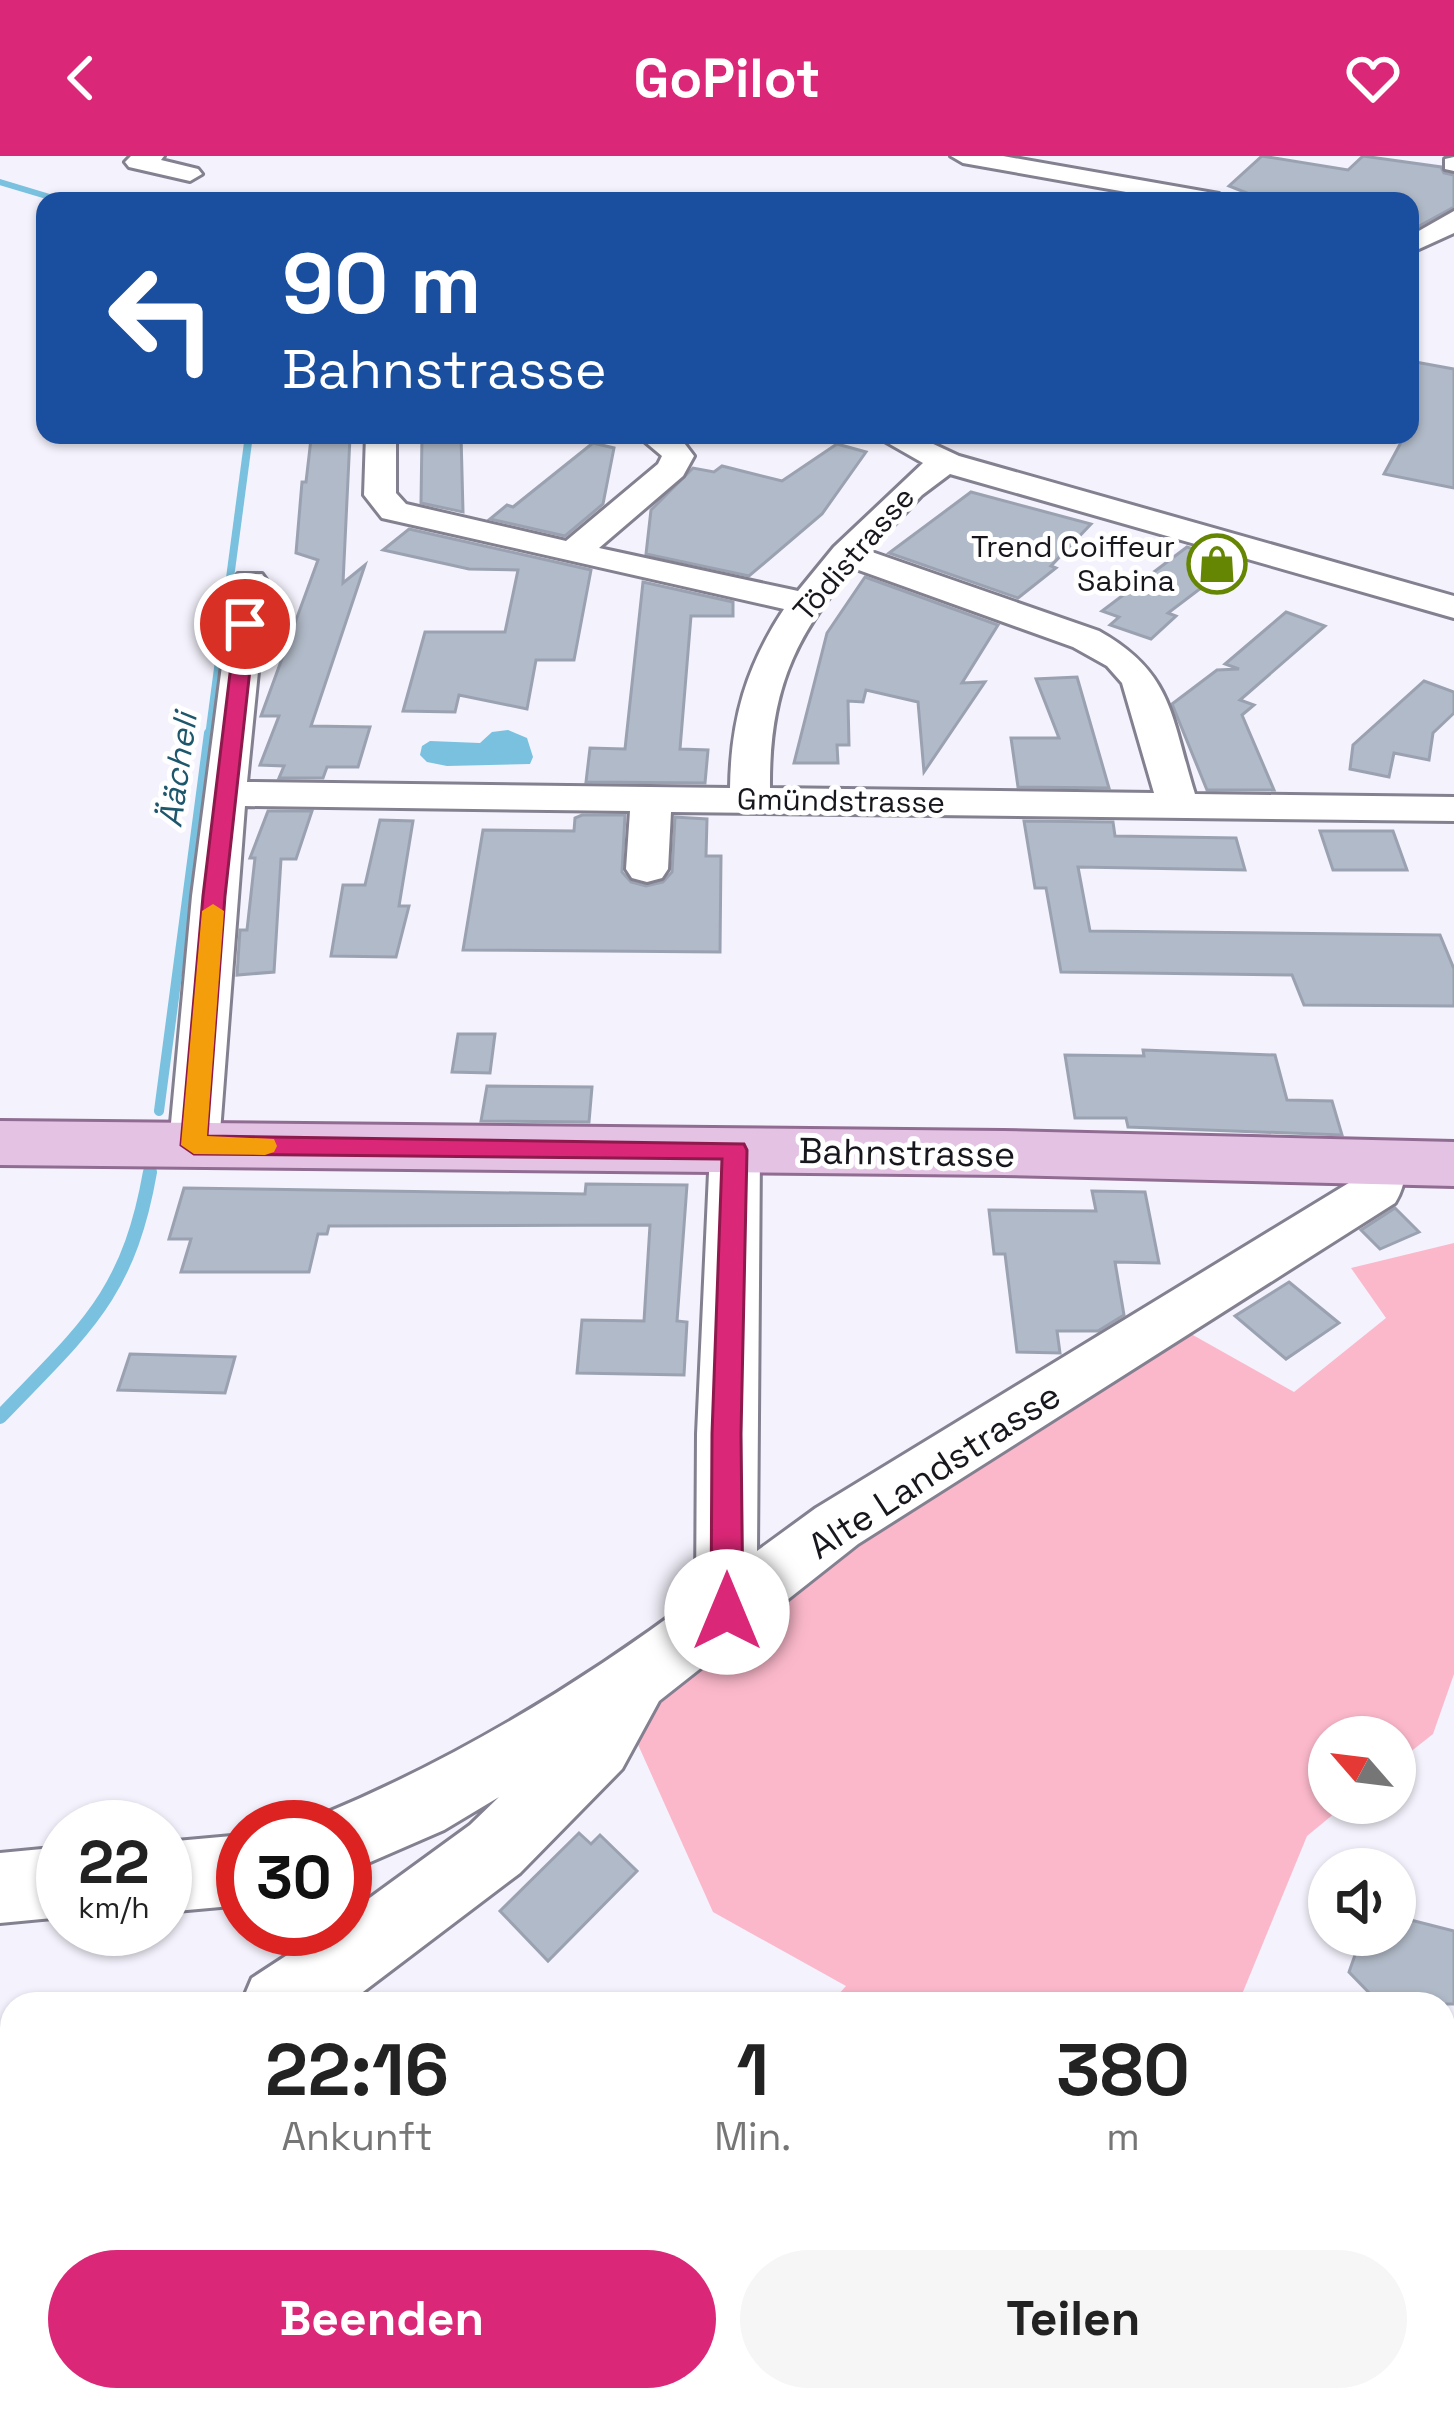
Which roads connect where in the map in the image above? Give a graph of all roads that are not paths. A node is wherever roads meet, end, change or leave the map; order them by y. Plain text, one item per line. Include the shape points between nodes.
1 (152, 156) edge
2 (963, 156) edge
3 (1019, 160) edge
4 (190, 174) dead end
5 (1212, 192) edge
6 (1454, 219) edge
7 (1419, 241) edge
8 (381, 444) edge
9 (667, 444) edge
10 (908, 444) edge
11 (949, 463) junction
12 (573, 553) junction
13 (846, 554) junction
14 (250, 581) dead end
15 (804, 603) junction
16 (1454, 607) edge
17 (229, 794) junction
18 (651, 799) junction
19 (750, 800) junction
20 (1178, 806) junction
21 (1454, 809) edge
22 (647, 869) dead end
23 (0, 1143) edge
24 (194, 1145) junction
25 (735, 1150) junction
26 (1380, 1161) junction
27 (1454, 1164) edge
28 (727, 1612) junction
29 (636, 1680) junction
30 (372, 1827) edge
31 (36, 1885) edge
32 (0, 1888) edge
33 (301, 1992) edge

1 - 4 street via 137,162
2 - 3 street
3 - 5 street
6 - 7 street
8 - 12 street via 380,495 394,512
9 - 12 street via 676,462
10 - 11 street
11 - 13 street, Tödistrasse via 924,475
11 - 16 street
12 - 15 street
13 - 15 street, Tödistrasse
13 - 20 street via 1120,658 1140,680
14 - 17 street
15 - 19 street, Tödistrasse via 762,683
17 - 18 street, Gmündstrasse
17 - 24 street
18 - 19 street, Gmündstrasse
18 - 22 street
19 - 20 street, Gmündstrasse
20 - 21 street, Gmündstrasse
23 - 24 main road, Bahnstrasse
24 - 25 main road, Bahnstrasse
25 - 26 main road, Bahnstrasse
25 - 28 street
26 - 27 main road, Bahnstrasse
26 - 28 street, Alte Landstrasse via 1377,1190 836,1526
28 - 29 street, Alte Landstrasse
29 - 30 street, Alte Landstrasse
29 - 33 street via 598,1747 495,1849
31 - 32 street

